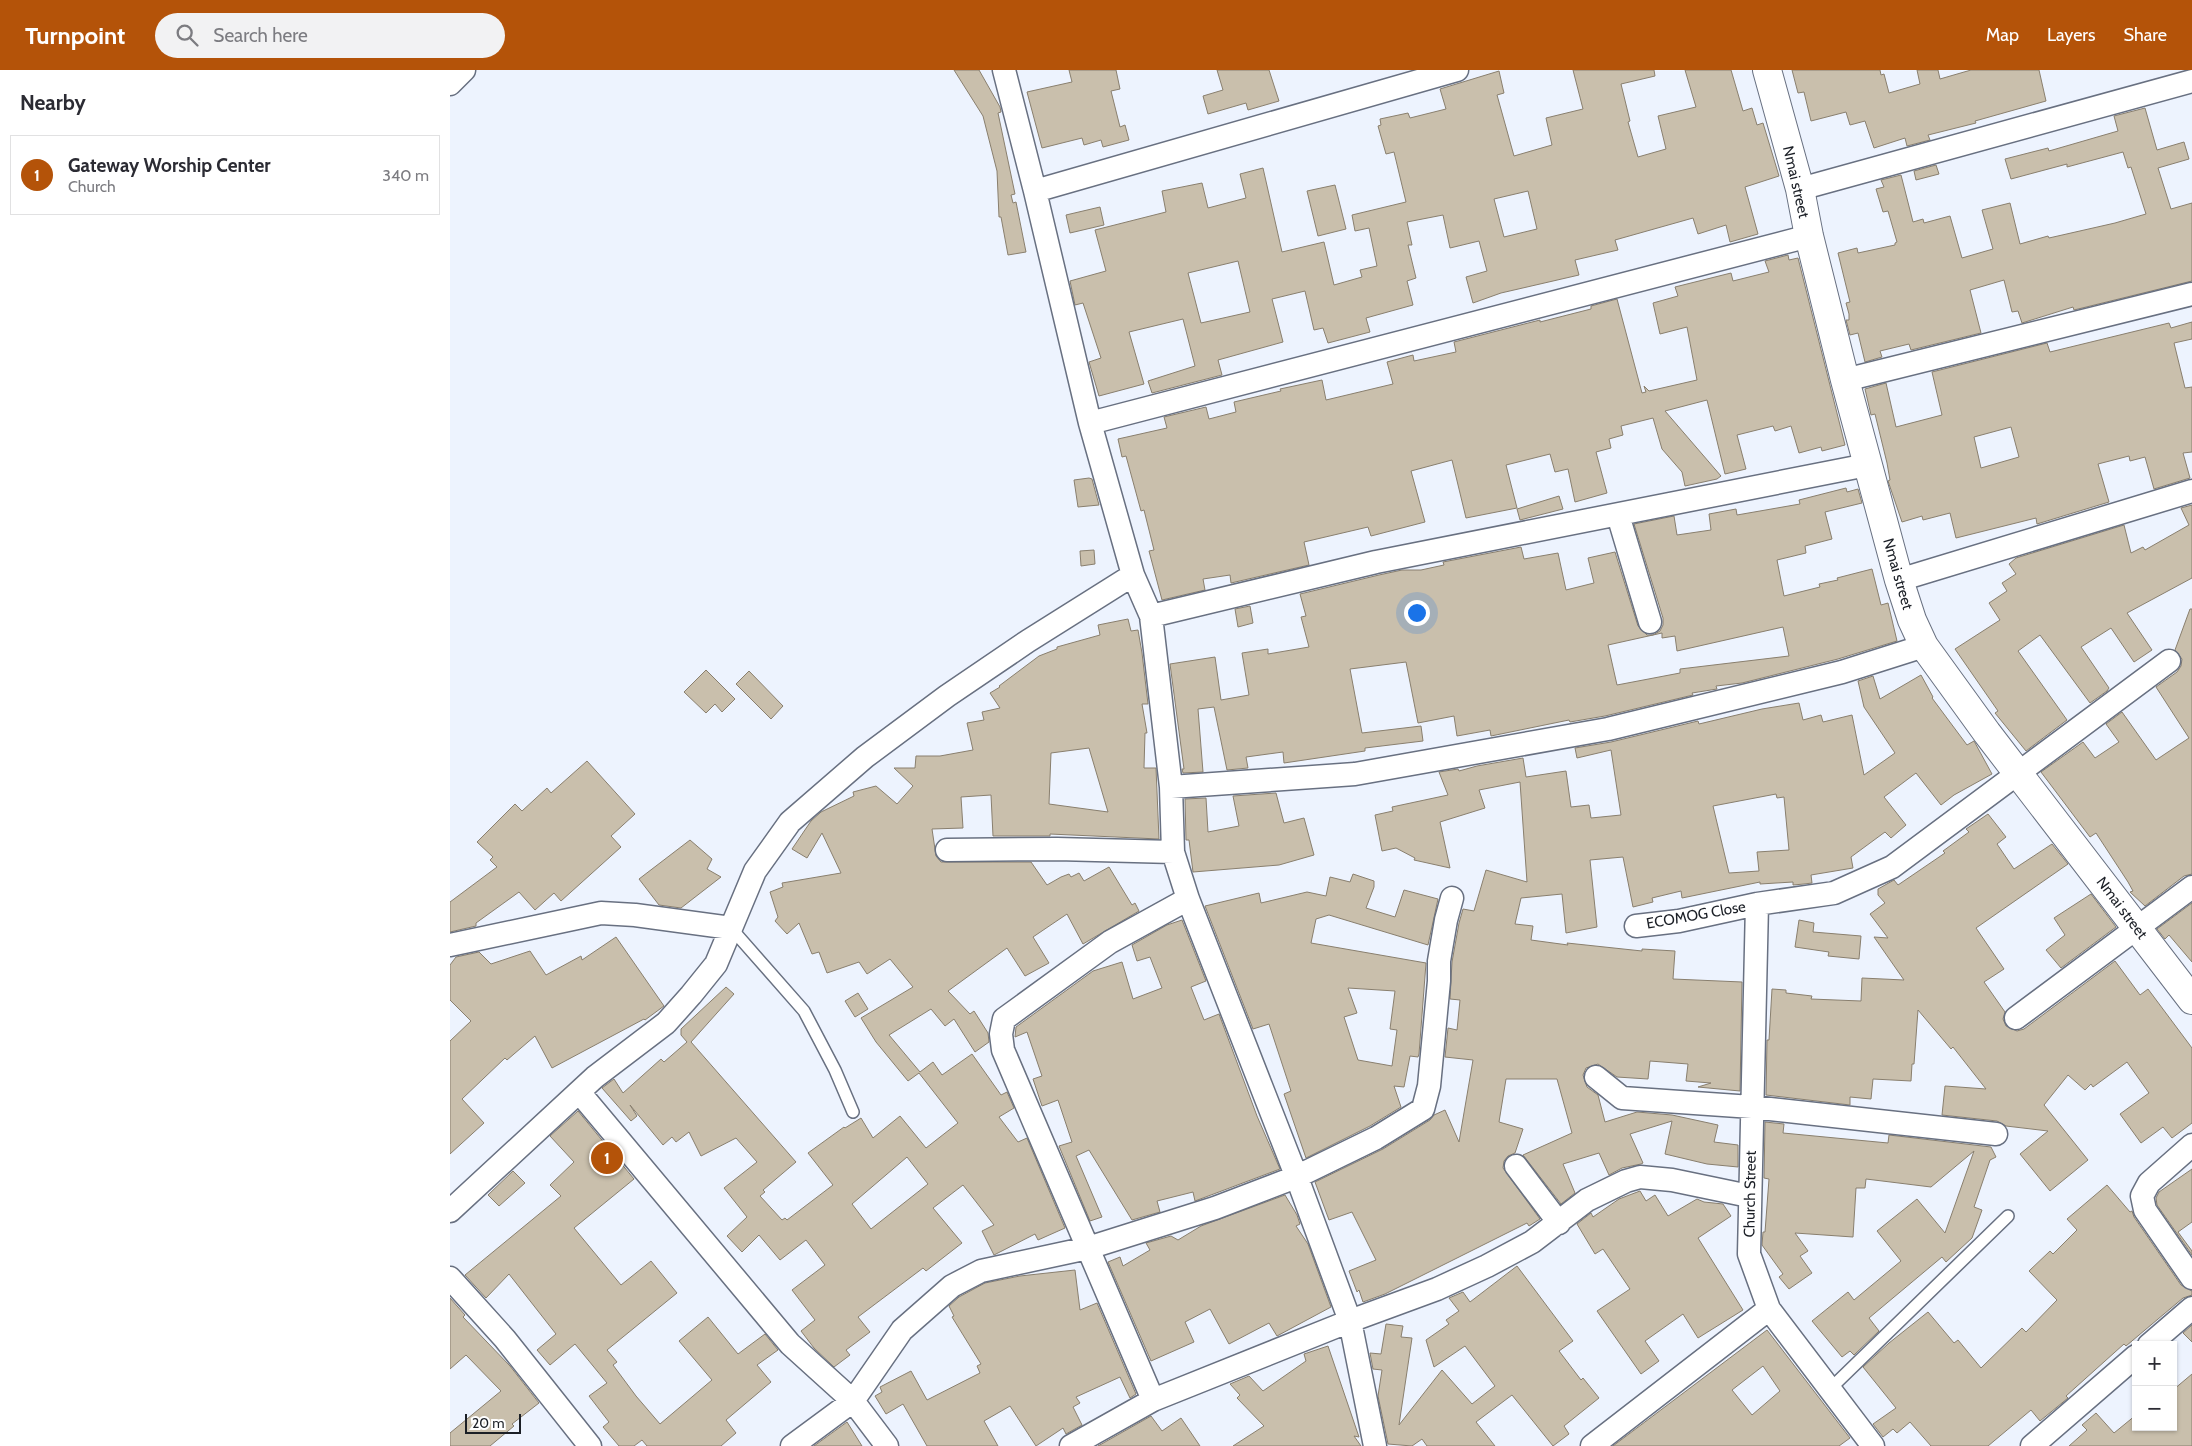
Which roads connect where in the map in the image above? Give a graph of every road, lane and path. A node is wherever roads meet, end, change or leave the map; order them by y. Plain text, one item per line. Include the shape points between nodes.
1 (464, 70) edge
2 (1004, 70) edge
3 (1457, 70) edge
4 (1767, 70) edge
5 (2192, 82) edge
6 (450, 84) edge
7 (1800, 190) junction
8 (1036, 191) junction
9 (1809, 236) junction
10 (2192, 294) edge
11 (1845, 380) junction
12 (1090, 422) junction
13 (1867, 464) junction
14 (2192, 491) edge
15 (1618, 515) junction
16 (1133, 575) junction
17 (1899, 580) junction
18 (1151, 616) junction
19 (1650, 622) dead end
20 (1924, 646) junction
21 (2169, 661) dead end
22 (2019, 773) junction
23 (1171, 787) junction
24 (947, 850) dead end
25 (1173, 852) junction
26 (2192, 887) edge
27 (1452, 898) dead end
28 (1188, 899) junction
29 (1757, 904) junction
30 (1636, 926) dead end
31 (2136, 927) junction
32 (731, 928) junction
33 (450, 945) edge
34 (2192, 1000) edge
35 (2016, 1018) dead end
36 (1596, 1077) dead end
37 (579, 1092) junction
38 (1752, 1107) junction
39 (853, 1112) dead end
40 (1996, 1134) dead end
41 (2192, 1145) edge
42 (1516, 1166) dead end
43 (1296, 1177) junction
44 (1749, 1196) junction
45 (450, 1212) edge
46 (2008, 1216) dead end
47 (1559, 1223) junction
48 (1088, 1248) junction
49 (450, 1278) edge
50 (2192, 1278) edge
51 (2192, 1308) edge
52 (1769, 1309) junction
53 (1350, 1321) junction
54 (2154, 1341) edge
55 (2132, 1359) edge
56 (1830, 1389) junction
57 (1153, 1400) junction
58 (853, 1401) junction
59 (1868, 1444) edge
60 (590, 1446) edge
61 (792, 1446) edge
62 (887, 1446) edge
63 (1071, 1446) edge
64 (1376, 1446) edge
65 (1592, 1446) edge
66 (2032, 1446) edge

1 - 6 street
2 - 8 street
3 - 8 street
4 - 7 street, Nmai street
5 - 7 street
7 - 9 street, Nmai street
8 - 12 street
9 - 11 street, Nmai street
9 - 12 street
10 - 11 street
11 - 13 street, Nmai street
12 - 16 street
13 - 15 street
13 - 17 street, Nmai street
14 - 17 street
15 - 18 street via 1376,562
15 - 19 street
16 - 18 street
16 - 32 street via 946,696 850,770 790,822 755,871
17 - 20 street, Nmai street
18 - 23 street
20 - 22 street, Nmai street
20 - 23 street via 1842,672 1608,730 1354,774
21 - 22 street, ECOMOG Close
22 - 29 street, ECOMOG Close via 1892,868 1834,893
22 - 31 street, Nmai street
23 - 25 street
24 - 25 street
25 - 28 street
26 - 31 street
27 - 43 street via 1439,961 1440,981 1429,1086 1423,1109 1376,1138
28 - 43 street
28 - 48 street via 1110,942 1004,1019 1001,1034 1003,1050
29 - 30 street, ECOMOG Close via 1679,921
29 - 38 street, Church Street
31 - 34 street, Nmai street
31 - 35 street
32 - 33 street via 602,913
32 - 37 street via 716,964 666,1023
32 - 39 lane via 804,1011
36 - 38 street via 1622,1098
37 - 45 street
37 - 58 street via 790,1344
38 - 40 street
38 - 44 street, Church Street
41 - 50 street via 2149,1183 2142,1196 2145,1210
42 - 47 street
43 - 48 street via 1215,1208
43 - 53 street
44 - 47 street via 1672,1180 1640,1177 1588,1200
44 - 52 street, Church Street via 1749,1254
46 - 56 lane
47 - 53 street via 1487,1266 1437,1289
48 - 57 street
48 - 58 street via 981,1271 952,1286 902,1330
49 - 60 street via 505,1339
51 - 54 street
52 - 56 street, Church Street
52 - 65 street
53 - 57 street
53 - 64 street
55 - 66 street
56 - 59 street, Church Street
57 - 63 street
58 - 61 street
58 - 62 street

